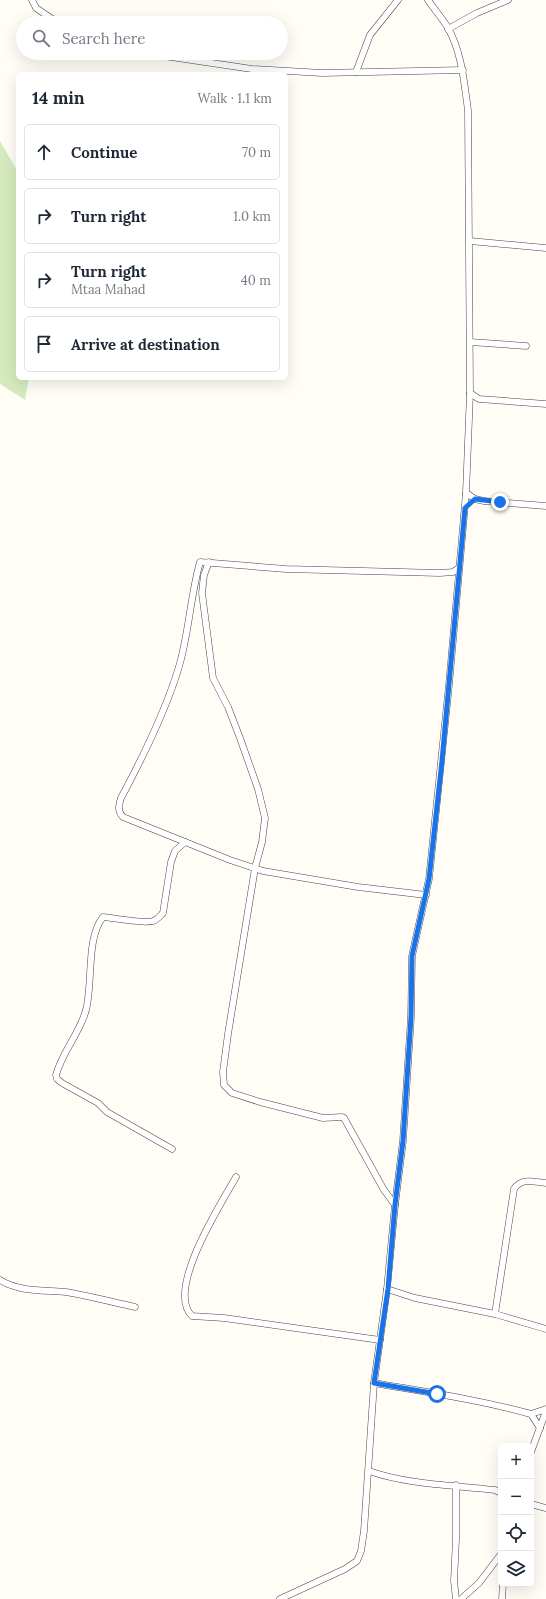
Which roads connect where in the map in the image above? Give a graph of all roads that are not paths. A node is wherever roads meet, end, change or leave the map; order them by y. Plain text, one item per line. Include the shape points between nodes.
1 (32, 0) edge
2 (398, 0) edge
3 (428, 0) edge
4 (508, 0) edge
5 (50, 16) edge
6 (448, 29) junction
7 (191, 60) edge
8 (462, 70) junction
9 (356, 72) junction
10 (470, 240) junction
11 (546, 248) edge
12 (470, 342) junction
13 (526, 346) dead end
14 (470, 393) junction
15 (479, 399) junction
16 (546, 404) edge
17 (469, 410) junction
18 (466, 493) junction
19 (475, 499) junction
20 (546, 506) edge
21 (465, 508) junction
22 (208, 562) junction
23 (459, 568) junction
24 (171, 836) junction
25 (185, 842) junction
26 (175, 851) junction
27 (258, 859) junction
28 (246, 865) junction
29 (255, 868) junction
30 (426, 895) junction
31 (172, 1149) dead end
32 (236, 1177) dead end
33 (546, 1183) edge
34 (395, 1205) junction
35 (0, 1280) edge
36 (388, 1289) junction
37 (399, 1293) junction
38 (386, 1298) junction
39 (135, 1307) dead end
40 (495, 1314) junction
41 (546, 1329) edge
42 (380, 1340) junction
43 (374, 1383) junction
44 (546, 1410) edge
45 (531, 1414) junction
46 (540, 1428) junction
47 (534, 1444) edge
48 (369, 1471) junction
49 (456, 1485) junction
50 (498, 1492) edge
51 (534, 1505) edge
52 (546, 1508) edge
53 (498, 1558) edge
54 (502, 1587) edge
55 (280, 1599) edge
56 (456, 1599) edge
57 (461, 1599) edge
58 (502, 1599) edge

1 - 5 street via 36,8
2 - 9 street via 370,35
3 - 6 street
4 - 6 street
6 - 8 street
7 - 9 street via 252,69 322,74
8 - 9 street
8 - 10 street via 468,110
10 - 11 street
10 - 12 street
12 - 13 street
12 - 14 street
14 - 15 street
14 - 17 street
15 - 16 street
15 - 17 street
17 - 18 street
18 - 19 street
18 - 21 street
19 - 20 street
19 - 21 street
21 - 23 street
22 - 23 street via 286,569 440,574 453,572
22 - 24 street via 200,562 178,669 154,735 121,798 119,808 123,817
22 - 27 street via 202,593 212,678 240,738 264,810 266,818
23 - 30 street via 442,761
24 - 25 street
24 - 26 street
25 - 26 street
25 - 28 street
26 - 31 street via 163,913 154,921 103,917 98,923 85,1012 56,1075 62,1083 98,1103 107,1112
27 - 28 street
27 - 29 street
28 - 29 street
29 - 30 street via 275,874
29 - 34 street via 228,1034 223,1072 224,1085 232,1093 260,1102 323,1118 344,1118
30 - 34 street via 412,956 411,1017
32 - 42 street via 194,1256 185,1293 186,1306 190,1314
33 - 40 street via 525,1181 514,1189
34 - 36 street
35 - 39 street via 19,1287 66,1292
36 - 37 street
36 - 38 street
37 - 38 street
37 - 40 street
38 - 42 street
40 - 41 street
42 - 43 street
43 - 45 street via 493,1404
43 - 48 street
44 - 45 street
44 - 46 street
45 - 46 street
46 - 47 street
48 - 49 street via 412,1481
48 - 55 street via 364,1531 357,1561
49 - 50 street
49 - 56 street
51 - 52 street
53 - 57 street via 479,1583
54 - 58 street

